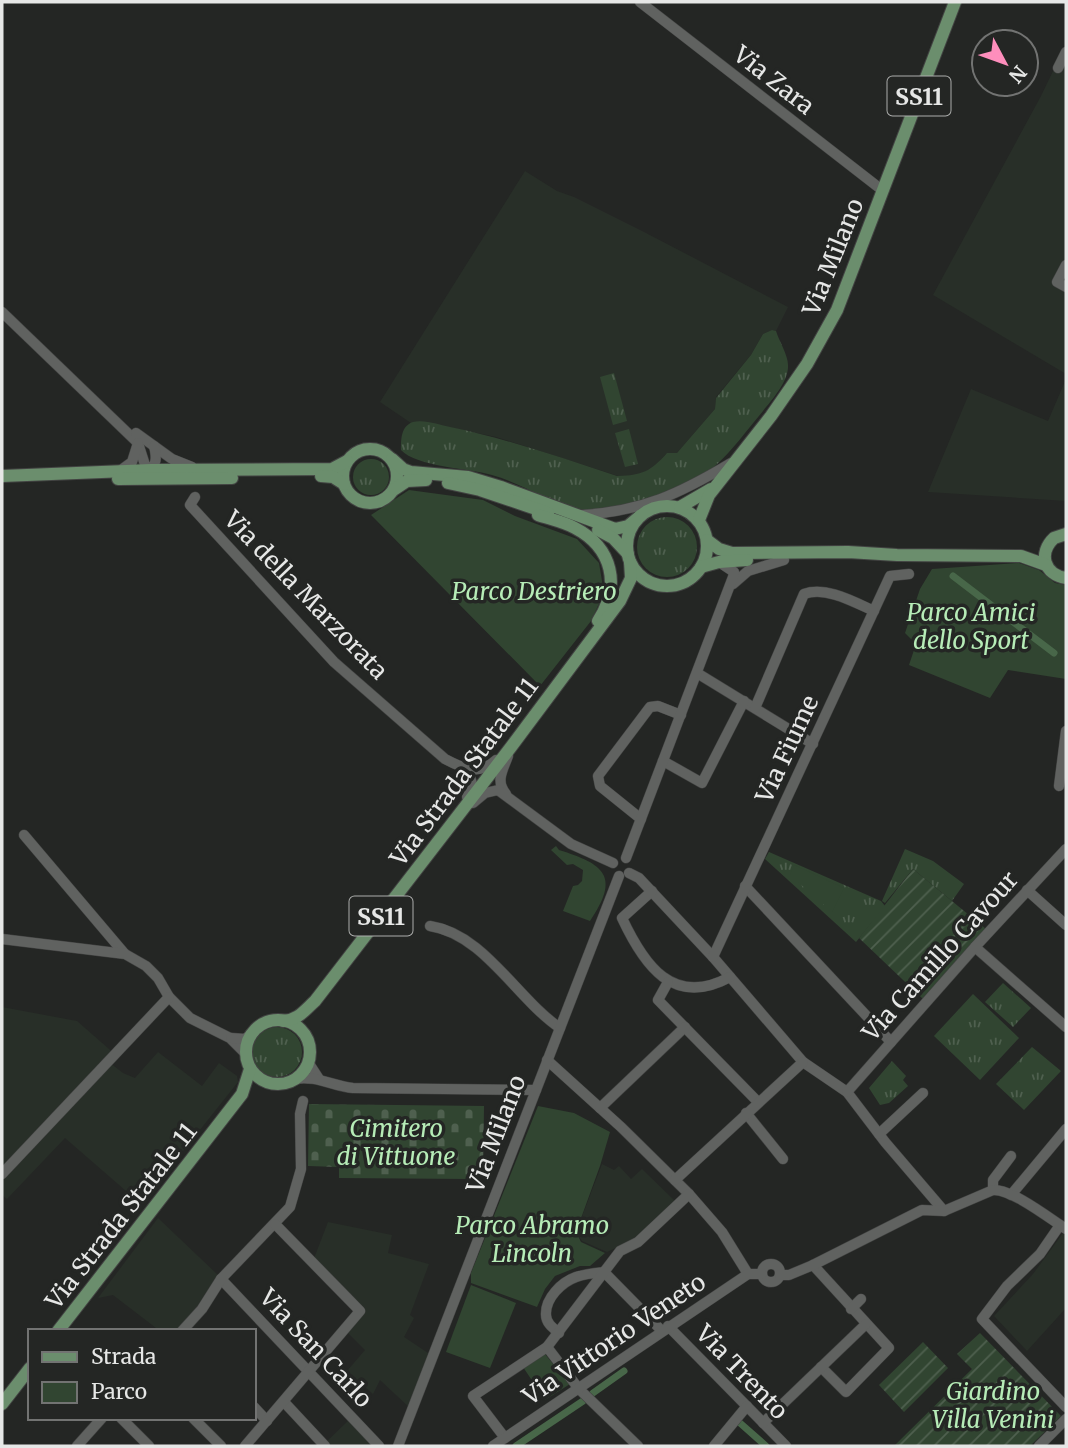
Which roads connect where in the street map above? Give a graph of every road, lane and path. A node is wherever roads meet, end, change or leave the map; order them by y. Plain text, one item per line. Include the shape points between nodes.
1 (640, 2) edge
2 (955, 2) edge
3 (1066, 52) edge
4 (1058, 68) dead end
5 (882, 190) junction
6 (1066, 265) edge
7 (1066, 287) edge
8 (2, 312) edge
9 (105, 410) junction
10 (138, 443) junction
11 (154, 446) junction
12 (748, 446) junction
13 (392, 459) junction
14 (737, 460) junction
15 (347, 461) junction
16 (151, 470) junction
17 (202, 470) junction
18 (120, 471) junction
19 (2, 478) edge
20 (224, 478) junction
21 (88, 479) junction
22 (719, 481) junction
23 (344, 484) junction
24 (395, 489) junction
25 (494, 494) junction
26 (195, 497) dead end
27 (680, 507) junction
28 (576, 515) junction
29 (640, 516) junction
30 (699, 520) junction
31 (1066, 534) edge
32 (707, 540) junction
33 (1049, 542) junction
34 (784, 556) junction
35 (1021, 556) junction
36 (629, 558) junction
37 (719, 562) junction
38 (1046, 565) junction
39 (701, 567) junction
40 (909, 574) dead end
41 (1066, 578) edge
42 (659, 585) junction
43 (729, 590) junction
44 (620, 601) junction
45 (874, 611) junction
46 (581, 654) junction
47 (697, 673) junction
48 (744, 701) junction
49 (755, 708) junction
50 (681, 715) junction
51 (1066, 731) edge
52 (813, 744) junction
53 (511, 747) junction
54 (663, 761) junction
55 (465, 770) junction
56 (1059, 786) dead end
57 (507, 794) junction
58 (641, 819) junction
59 (447, 829) junction
60 (24, 835) dead end
61 (1066, 849) edge
62 (626, 858) junction
63 (613, 863) junction
64 (624, 874) junction
65 (745, 886) junction
66 (1027, 890) junction
67 (652, 891) junction
68 (1066, 925) edge
69 (430, 926) dead end
70 (2, 939) edge
71 (975, 947) junction
72 (125, 954) junction
73 (712, 957) junction
74 (730, 977) junction
75 (668, 982) junction
76 (169, 997) junction
77 (314, 1001) junction
78 (283, 1021) junction
79 (685, 1027) junction
80 (1066, 1027) edge
81 (560, 1028) junction
82 (254, 1032) junction
83 (305, 1035) junction
84 (230, 1038) junction
85 (891, 1042) junction
86 (246, 1054) junction
87 (547, 1060) junction
88 (308, 1062) junction
89 (803, 1062) junction
90 (250, 1069) junction
91 (295, 1079) junction
92 (319, 1079) junction
93 (269, 1083) junction
94 (536, 1090) junction
95 (847, 1092) junction
96 (923, 1093) dead end
97 (242, 1094) junction
98 (303, 1101) dead end
99 (758, 1101) junction
100 (600, 1108) junction
101 (746, 1113) junction
102 (1066, 1129) edge
103 (879, 1134) junction
104 (1011, 1156) dead end
105 (783, 1159) dead end
106 (2, 1174) edge
107 (675, 1180) junction
108 (993, 1190) junction
109 (689, 1194) junction
110 (1011, 1195) junction
111 (944, 1211) junction
112 (275, 1224) junction
113 (1063, 1227) edge
114 (813, 1265) junction
115 (604, 1272) junction
116 (748, 1274) junction
117 (221, 1279) junction
118 (861, 1299) dead end
119 (851, 1309) junction
120 (866, 1324) junction
121 (60, 1328) edge
122 (184, 1329) edge
123 (665, 1329) junction
124 (559, 1333) junction
125 (547, 1347) junction
126 (821, 1367) junction
127 (28, 1370) edge
128 (310, 1372) junction
129 (579, 1389) junction
130 (284, 1402) junction
131 (2, 1404) edge
132 (747, 1406) junction
133 (1066, 1407) edge
134 (256, 1409) edge
135 (1066, 1419) edge
136 (100, 1420) edge
137 (123, 1420) edge
138 (195, 1420) edge
139 (267, 1421) junction
140 (764, 1423) junction
141 (505, 1438) junction
142 (77, 1446) edge
143 (149, 1446) edge
144 (221, 1446) edge
145 (245, 1446) edge
146 (325, 1446) edge
147 (379, 1446) edge
148 (398, 1446) edge
149 (493, 1446) edge
150 (638, 1446) edge
151 (714, 1446) edge
152 (786, 1446) edge
153 (1039, 1446) edge

1 - 5 street, Via Zara
2 - 5 main road, SS11
3 - 4 street
5 - 12 main road, Via Milano / SS11 via 837,310 790,390
6 - 7 street via 1057,282
8 - 9 street
9 - 10 street
9 - 11 street
10 - 16 street
10 - 18 street via 132,462
11 - 16 street via 156,459
11 - 17 street via 184,465
12 - 14 main road, SS11
12 - 34 main road via 710,506 712,531 722,542
13 - 15 main road via 382,451 368,449
13 - 24 main road via 398,477
13 - 28 main road via 411,472 468,477
14 - 22 main road, SS11
14 - 28 street via 690,488 640,506
15 - 17 main road via 332,470
15 - 23 main road
16 - 17 main road
16 - 18 main road
16 - 20 street
16 - 21 street via 142,475
18 - 19 main road
19 - 21 main road
20 - 21 main road
20 - 23 main road via 327,476
22 - 27 main road
22 - 30 main road
23 - 24 main road via 356,500 368,504 380,502
24 - 25 main road via 401,482 424,479
25 - 36 main road via 597,530 613,538
25 - 46 main road via 575,528 602,551 612,587
26 - 55 street, Via della Marzorata via 190,505 334,662 445,759
27 - 29 main road via 659,506
27 - 30 main road
28 - 29 main road via 615,529
29 - 36 main road via 628,536
30 - 32 main road
31 - 33 main road
32 - 34 main road via 726,552
32 - 39 main road
33 - 35 main road
33 - 38 main road
34 - 35 main road via 841,560 897,555
34 - 37 main road
34 - 43 street via 748,571
35 - 38 main road
36 - 42 main road via 636,572
36 - 44 main road, Via Strada Statale 11 via 631,578
37 - 39 main road
37 - 43 street via 734,572
38 - 41 main road
39 - 42 main road via 682,583
40 - 45 street, Via Fiume via 891,576
42 - 44 main road, Via Strada Statale 11 via 640,589
43 - 47 street
44 - 46 main road, Via Strada Statale 11
45 - 49 street via 838,595 804,594
45 - 52 street, Via Fiume
46 - 53 main road, Via Strada Statale 11
47 - 48 street
47 - 50 street
48 - 49 street
48 - 54 street via 702,783
49 - 52 street
50 - 54 street
50 - 58 street via 658,706 650,708 597,779
51 - 56 street
52 - 65 street, Via Fiume
53 - 55 street via 484,769
53 - 57 street via 500,780
53 - 59 main road, Via Strada Statale 11
54 - 58 street
55 - 59 street via 472,789
57 - 59 street via 498,789 485,793
57 - 63 street via 571,844
58 - 62 street
59 - 77 main road, Via Strada Statale 11 / SS11
60 - 72 street
61 - 66 street, Via Camillo Cavour
62 - 63 street
62 - 64 street via 631,864
63 - 64 street via 613,870
64 - 67 street via 639,878
64 - 81 street, Via Milano
65 - 73 street, Via Fiume
65 - 85 street
66 - 68 street
66 - 71 street, Via Camillo Cavour
67 - 73 street
67 - 75 street via 622,918 641,954
69 - 81 street via 470,942 542,1016
70 - 72 street
71 - 80 street
71 - 85 street, Via Camillo Cavour
72 - 76 street via 146,966
73 - 74 street
74 - 75 street via 687,987
74 - 89 street
75 - 79 street via 658,1000
76 - 84 street via 190,1018
76 - 106 street
77 - 78 main road, Via Strada Statale 11 via 300,1016
77 - 83 main road, Via Strada Statale 11 via 305,1020
78 - 82 main road, Via Strada Statale 11 via 272,1021
78 - 83 main road
79 - 99 street
79 - 100 street
81 - 87 street, Via Milano
82 - 84 street via 245,1039
82 - 86 main road
83 - 88 main road, Via Strada Statale 11
84 - 86 street
85 - 95 street, Via Camillo Cavour
86 - 90 main road
87 - 94 street, Via Milano
87 - 100 street
88 - 91 main road
88 - 92 street
89 - 95 street
89 - 99 street
90 - 93 main road
90 - 97 main road, Via Strada Statale 11
91 - 92 street
91 - 93 main road, Via Strada Statale 11
92 - 94 street via 353,1088
93 - 97 main road, Via Strada Statale 11
94 - 148 street, Via Milano
95 - 103 street
96 - 103 street
97 - 121 main road, Via Strada Statale 11
98 - 112 street via 301,1169 290,1207
99 - 101 street
100 - 107 street
101 - 105 street
101 - 107 street
102 - 110 street
103 - 111 street
104 - 108 street via 993,1180
107 - 109 street
108 - 110 street
108 - 111 street
109 - 115 street via 638,1242 620,1251
109 - 116 street via 722,1232
110 - 113 street
111 - 114 street via 922,1210
112 - 117 street
112 - 128 street via 360,1311
113 - 133 street via 982,1320
114 - 116 street via 771,1282 762,1274
114 - 119 street
115 - 123 street, Via Trento
115 - 124 street
115 - 124 street via 578,1276 557,1290 545,1314
116 - 123 street, Via Vittorio Veneto
117 - 122 street
117 - 128 street, Via San Carlo
118 - 119 street
119 - 120 street
120 - 126 street
120 - 126 street via 889,1348 846,1392
123 - 129 street, Via Vittorio Veneto
123 - 132 street, Via Trento
124 - 125 street
125 - 129 street
125 - 141 street via 473,1396
126 - 140 street
127 - 131 main road
128 - 130 street
128 - 147 street, Via San Carlo
129 - 141 street, Via Vittorio Veneto
129 - 150 street
130 - 139 street
130 - 146 street
132 - 140 street, Via Trento
132 - 151 street
134 - 139 street
135 - 153 street
136 - 142 street
137 - 143 street
138 - 144 street
139 - 145 street
140 - 152 street, Via Trento
141 - 149 street, Via Vittorio Veneto

